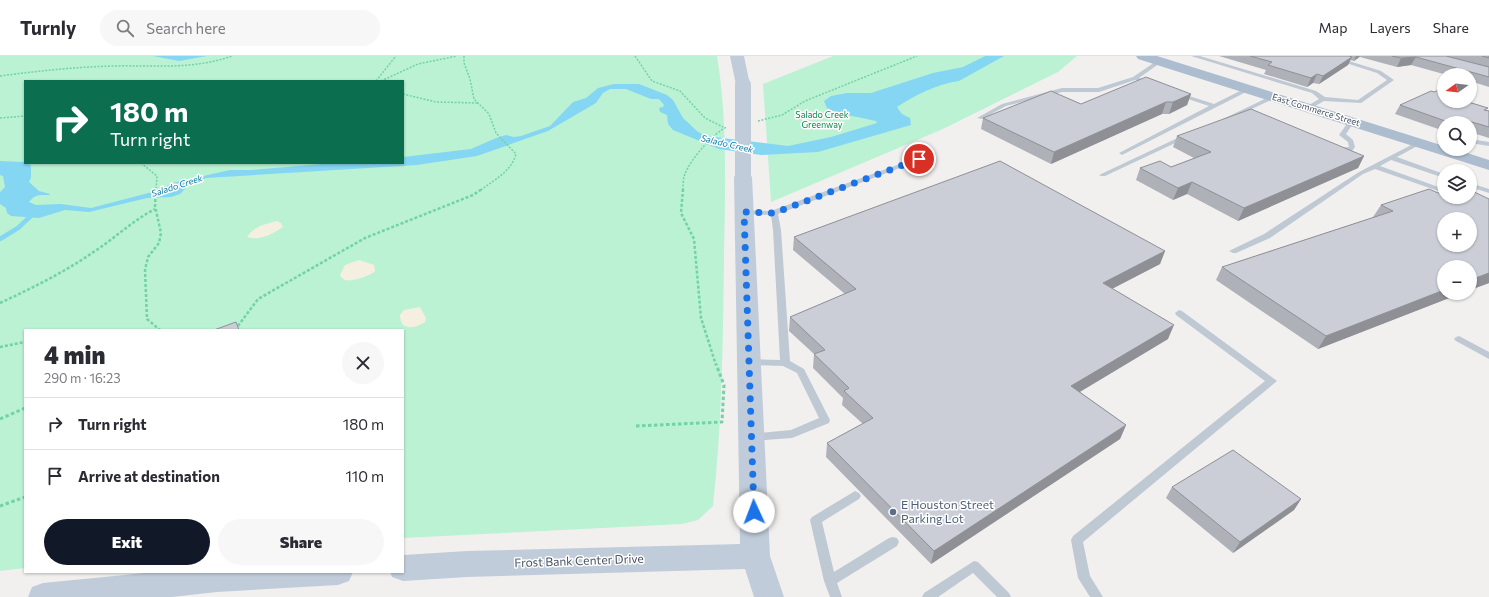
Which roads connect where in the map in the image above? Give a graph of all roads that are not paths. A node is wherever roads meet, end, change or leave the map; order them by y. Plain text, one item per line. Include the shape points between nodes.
1 (737, 56) edge
2 (1143, 56) edge
3 (1194, 56) edge
4 (1327, 56) edge
5 (1160, 61) junction
6 (1135, 78) junction
7 (1148, 83) edge
8 (1248, 89) junction
9 (1174, 92) edge
10 (1273, 97) junction
11 (1323, 99) junction
12 (1215, 106) junction
13 (1308, 108) junction
14 (980, 118) dead end
15 (1352, 122) junction
16 (1216, 123) edge
17 (1196, 132) edge
18 (1477, 142) edge
19 (1419, 143) junction
20 (1489, 144) edge
21 (1329, 146) edge
22 (1437, 148) edge
23 (1122, 153) dead end
24 (1464, 156) edge
25 (1392, 158) junction
26 (919, 159) dead end
27 (1489, 165) edge
28 (1374, 166) junction
29 (1437, 174) edge
30 (1103, 175) dead end
31 (1477, 187) edge
32 (1437, 188) edge
33 (1489, 191) edge
34 (744, 212) junction
35 (774, 212) junction
36 (1233, 251) dead end
37 (1179, 313) dead end
38 (1459, 339) dead end
39 (1489, 356) edge
40 (750, 362) junction
41 (785, 363) junction
42 (752, 438) junction
43 (855, 496) dead end
44 (893, 542) dead end
45 (755, 556) junction
46 (404, 568) edge
47 (321, 573) edge
48 (830, 581) junction
49 (43, 597) edge
50 (768, 597) edge
51 (836, 597) edge
52 (928, 597) edge
53 (1005, 597) edge
54 (1097, 597) edge

1 - 34 main road, bridge via 743,85
2 - 5 main road, East Commerce Street
3 - 11 lane via 1314,92
4 - 11 lane via 1380,72 1391,80 1359,102
5 - 6 lane
5 - 8 main road, East Commerce Street
6 - 7 lane
6 - 14 lane via 1099,90 1062,90 1004,106
8 - 10 main road, East Commerce Street
8 - 12 lane
9 - 12 lane
10 - 13 main road, East Commerce Street
10 - 16 lane
11 - 13 lane
12 - 23 lane
13 - 15 main road, East Commerce Street
15 - 19 main road, East Commerce Street
15 - 21 lane via 1342,135 1351,141 1350,150
17 - 30 lane
18 - 20 lane
19 - 22 main road, East Commerce Street
19 - 25 lane
24 - 27 main road, East Commerce Street
25 - 28 lane
25 - 29 lane
26 - 35 lane
28 - 32 lane
28 - 36 lane via 1360,172 1267,236
31 - 33 lane
34 - 35 lane
34 - 40 main road
35 - 41 lane
37 - 54 lane via 1272,381 1077,540 1084,578
38 - 39 lane
40 - 41 lane
40 - 42 main road
41 - 42 lane via 801,371 825,420 792,434
42 - 45 main road
43 - 48 lane via 816,520
44 - 48 lane
45 - 46 main road, Frost Bank Center Drive
45 - 50 main road
47 - 49 main road via 217,579
48 - 51 lane
52 - 53 lane via 974,566

